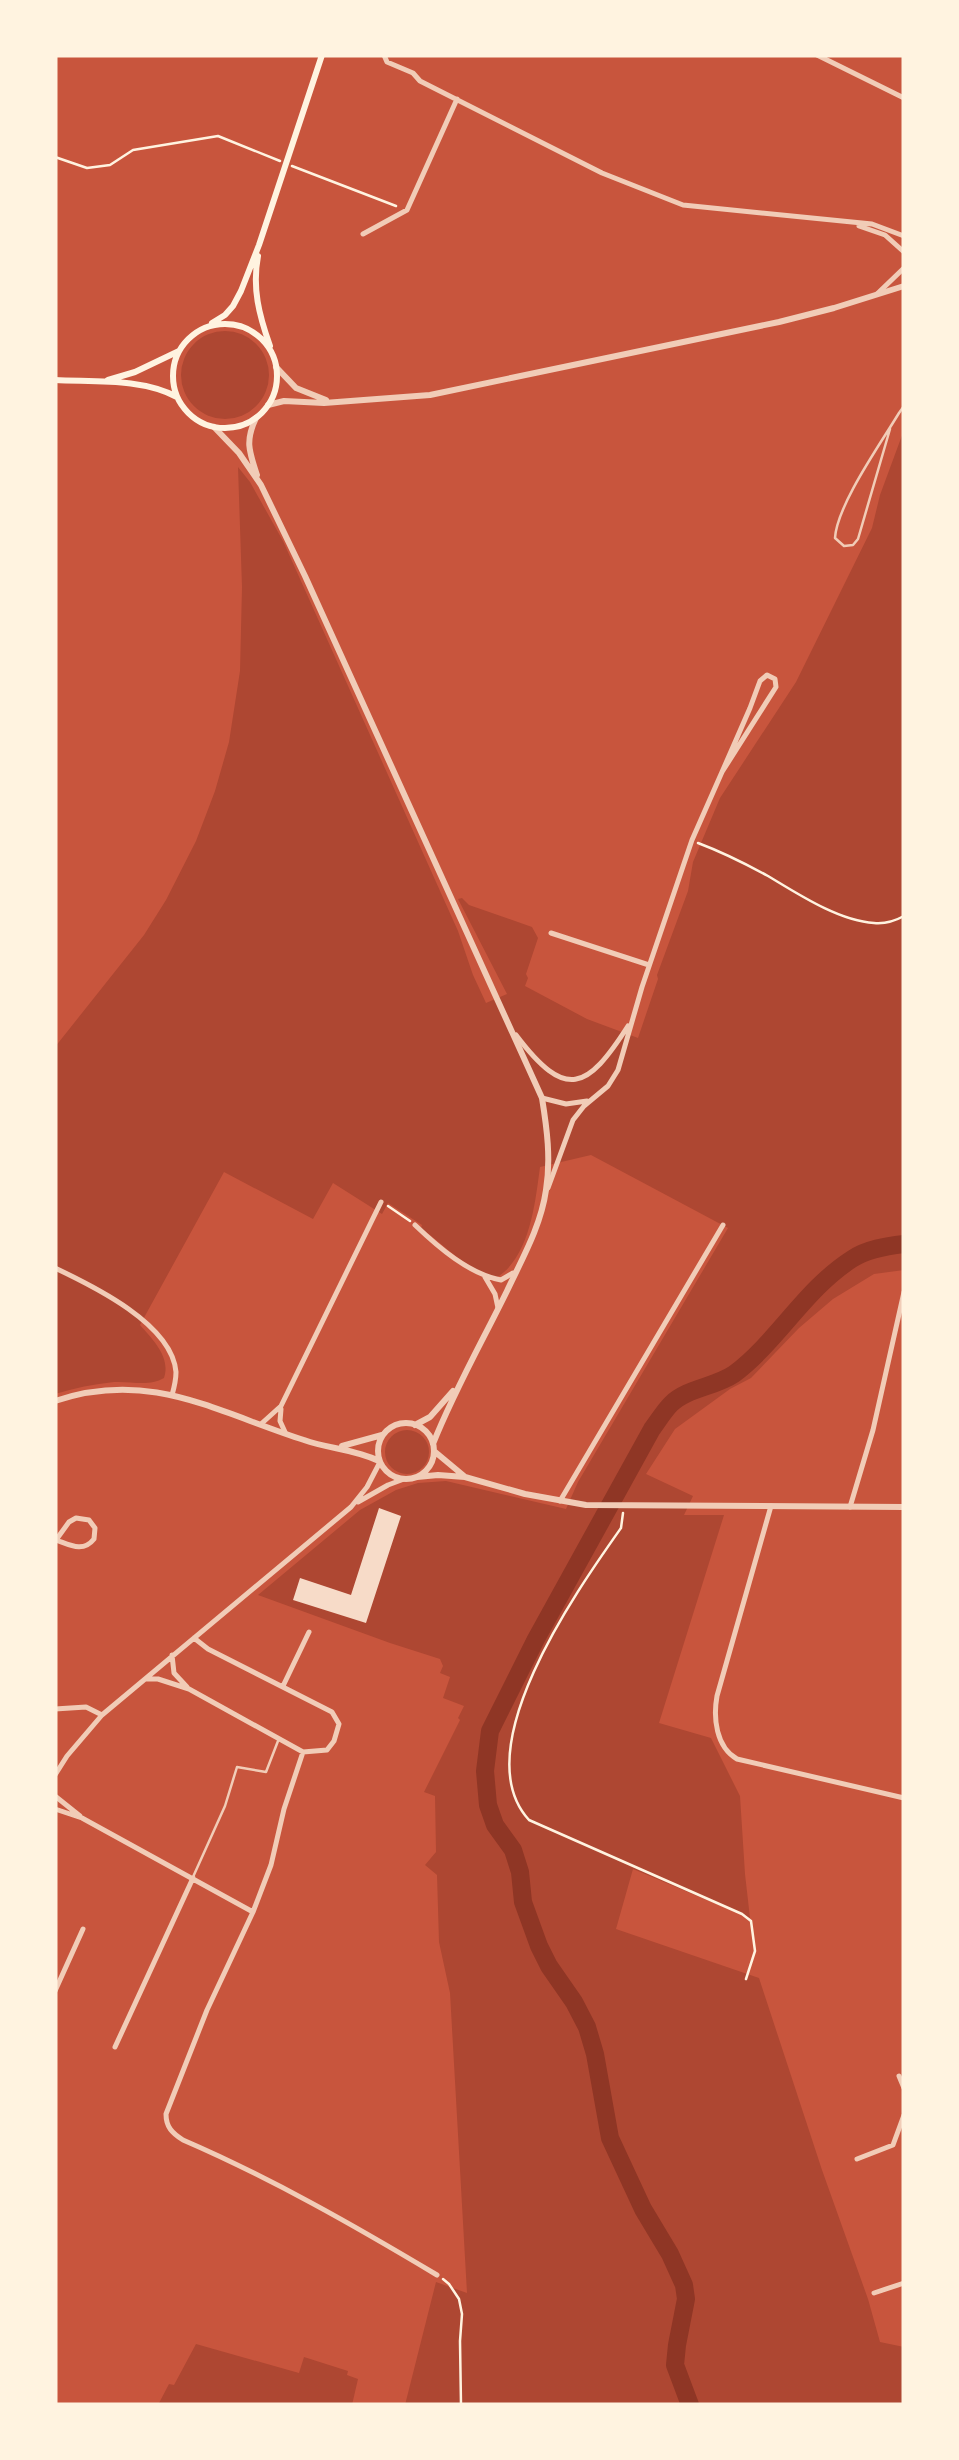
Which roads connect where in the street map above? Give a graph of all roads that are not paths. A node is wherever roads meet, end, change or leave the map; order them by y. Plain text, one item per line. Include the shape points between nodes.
1 (322, 55) edge
2 (384, 55) edge
3 (817, 55) edge
4 (904, 98) edge
5 (456, 99) junction
6 (846, 222) junction
7 (363, 234) dead end
8 (904, 236) edge
9 (259, 244) junction
10 (902, 251) edge
11 (904, 268) edge
12 (904, 286) edge
13 (875, 296) junction
14 (199, 331) junction
15 (180, 351) junction
16 (273, 356) junction
17 (276, 367) junction
18 (55, 380) edge
19 (96, 383) junction
20 (178, 398) junction
21 (337, 402) junction
22 (268, 405) junction
23 (904, 406) edge
24 (256, 418) junction
25 (214, 427) junction
26 (890, 428) junction
27 (260, 485) junction
28 (722, 772) junction
29 (552, 933) dead end
30 (649, 965) junction
31 (632, 1020) junction
32 (507, 1022) junction
33 (594, 1097) junction
34 (542, 1098) junction
35 (546, 1196) junction
36 (381, 1202) road end
37 (415, 1225) road end
38 (723, 1225) dead end
39 (55, 1268) edge
40 (517, 1270) junction
41 (483, 1275) junction
42 (904, 1292) edge
43 (498, 1308) junction
44 (460, 1382) junction
45 (172, 1396) junction
46 (55, 1401) edge
47 (281, 1406) junction
48 (261, 1424) junction
49 (414, 1424) junction
50 (286, 1434) junction
51 (384, 1434) junction
52 (335, 1446) junction
53 (433, 1448) junction
54 (380, 1461) junction
55 (417, 1477) junction
56 (465, 1477) junction
57 (404, 1479) junction
58 (560, 1501) junction
59 (351, 1506) junction
60 (771, 1506) junction
61 (850, 1507) junction
62 (904, 1507) edge
63 (56, 1540) edge
64 (309, 1632) dead end
65 (194, 1637) junction
66 (172, 1655) junction
67 (144, 1680) junction
68 (283, 1686) junction
69 (189, 1689) junction
70 (55, 1709) edge
71 (102, 1715) junction
72 (278, 1740) junction
73 (303, 1752) junction
74 (55, 1775) edge
75 (55, 1796) edge
76 (904, 1798) edge
77 (55, 1809) edge
78 (82, 1818) junction
79 (192, 1878) junction
80 (253, 1912) junction
81 (84, 1929) dead end
82 (55, 1991) edge
83 (115, 2047) dead end
84 (898, 2076) dead end
85 (904, 2088) edge
86 (904, 2115) edge
87 (856, 2158) dead end
88 (438, 2275) road end
89 (904, 2283) edge
90 (874, 2294) dead end

1 - 9 main road
2 - 5 street
3 - 4 street
5 - 6 street via 602,173 683,205
5 - 7 street via 407,210
6 - 8 street
6 - 10 street via 881,233
9 - 14 main road via 234,306
9 - 16 main road via 255,290
11 - 13 street
12 - 13 street
13 - 21 street via 514,379
14 - 15 main road
14 - 16 main road via 242,327
15 - 19 main road
15 - 20 main road via 173,380
16 - 17 main road
17 - 21 street via 303,393
17 - 22 main road
18 - 19 main road
19 - 20 main road via 154,388
20 - 25 main road via 193,417
21 - 22 street
22 - 24 main road
23 - 26 lane
24 - 25 main road
24 - 27 street via 248,446
25 - 27 street
26 - 26 lane via 836,529 842,545 858,538
27 - 32 street
28 - 28 street via 776,687 772,677 760,681
28 - 30 street
29 - 30 street
30 - 31 street
31 - 32 street via 604,1062 570,1079 546,1070
31 - 33 street via 616,1074
32 - 34 street
33 - 34 street via 573,1104
33 - 35 street via 569,1127
34 - 35 street
35 - 40 street
36 - 47 street
37 - 41 street
38 - 58 street
39 - 45 street via 112,1296 144,1322 173,1361
40 - 41 street via 500,1280
40 - 43 street
41 - 43 street
42 - 61 street
43 - 44 street
44 - 49 street via 430,1417
44 - 53 street
45 - 46 street via 114,1388
45 - 48 street
47 - 48 street
47 - 50 street
48 - 50 street
49 - 51 street via 398,1424
49 - 53 street
50 - 52 street
51 - 52 street
51 - 54 street
52 - 54 street
53 - 55 street via 429,1467
53 - 56 street
54 - 57 street via 388,1474
54 - 59 street
55 - 56 street
55 - 57 street
56 - 58 street
57 - 59 street
58 - 60 street
59 - 65 street
60 - 61 street
60 - 76 street via 715,1706 726,1753
61 - 62 street
63 - 63 street via 86,1546 95,1528 76,1518
64 - 68 street
65 - 66 street
65 - 68 street
66 - 67 street
66 - 69 street via 174,1673
67 - 69 street
67 - 71 street
68 - 73 street via 332,1712 339,1724 328,1750
69 - 72 street
70 - 71 street
71 - 74 street
72 - 73 street
72 - 79 lane via 266,1772 237,1767
73 - 80 street
75 - 78 street
77 - 78 street
78 - 79 street
79 - 80 street
79 - 83 street
80 - 88 street via 195,2039 166,2124 183,2140
81 - 82 street
84 - 85 street
86 - 87 street via 893,2146
89 - 90 street

